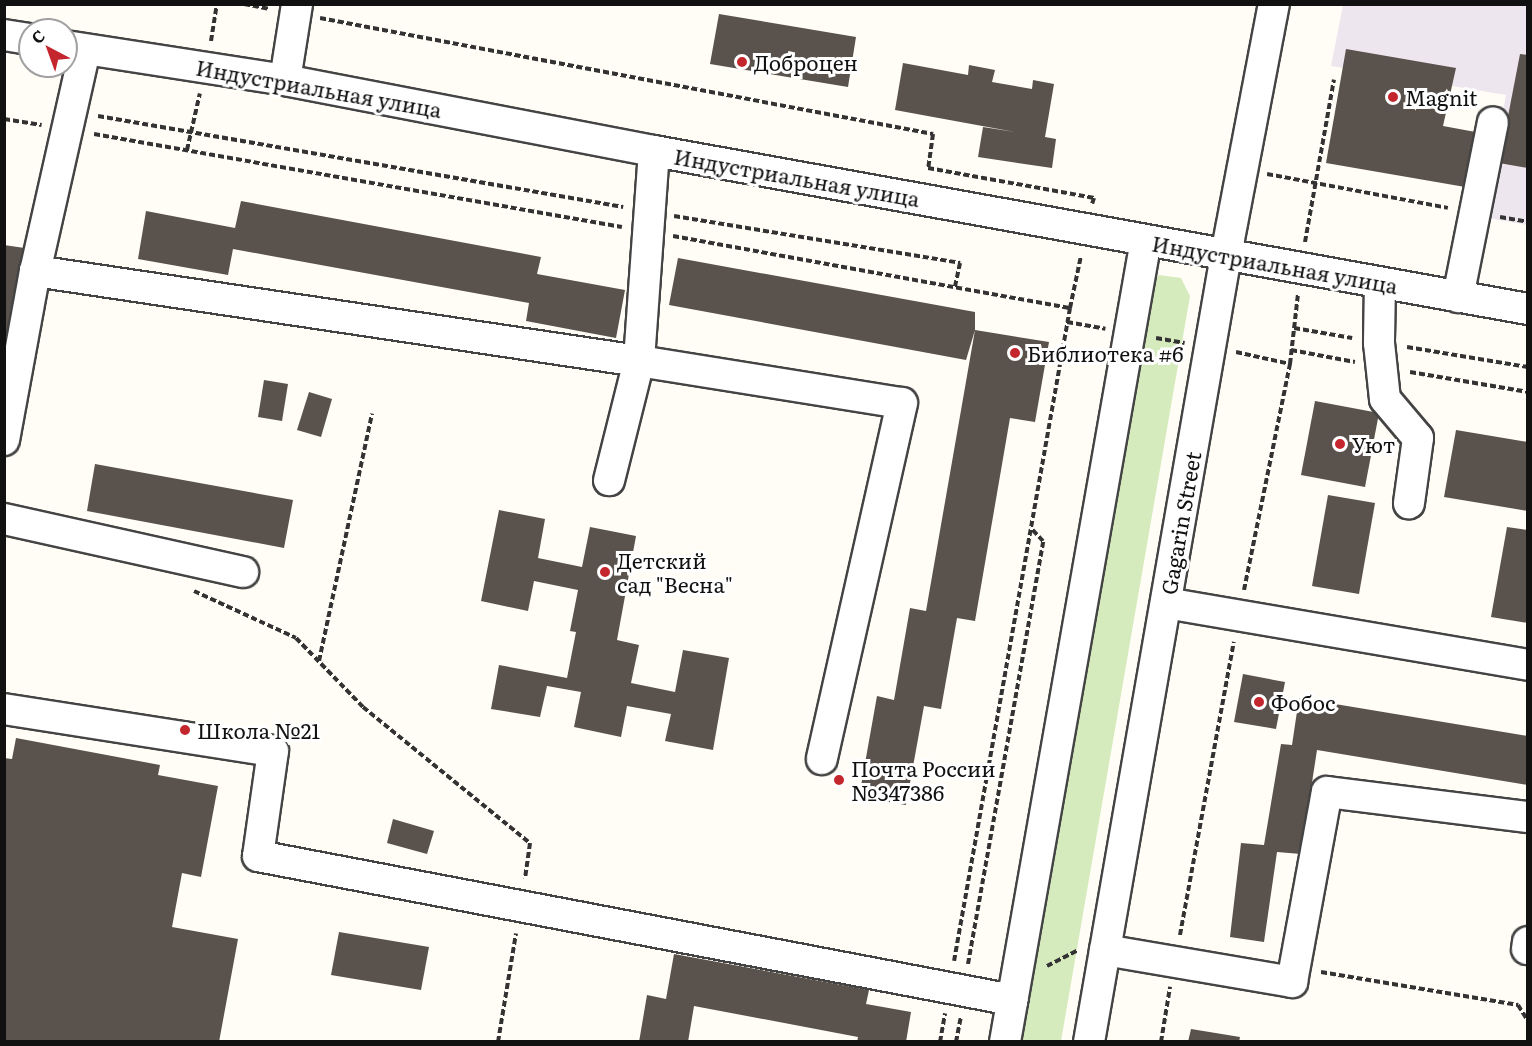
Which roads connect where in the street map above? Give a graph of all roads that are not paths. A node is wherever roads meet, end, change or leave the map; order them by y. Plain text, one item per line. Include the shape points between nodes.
1 (1274, 4) edge
2 (296, 9) edge
3 (78, 48) edge
4 (72, 78) edge
5 (285, 80) junction
6 (1493, 122) dead end
7 (654, 152) junction
8 (1146, 240) junction
9 (1226, 255) junction
10 (34, 271) junction
11 (1380, 283) junction
12 (1458, 297) junction
13 (1527, 309) edge
14 (639, 361) junction
15 (4, 441) edge
16 (609, 480) dead end
17 (1409, 503) dead end
18 (4, 519) edge
19 (243, 572) dead end
20 (1166, 603) junction
21 (1527, 665) edge
22 (4, 709) edge
23 (822, 759) dead end
24 (1527, 817) edge
25 (1107, 943) junction
26 (1014, 991) junction
27 (1005, 1041) edge
28 (1089, 1041) edge

1 - 9 street, Gagarin Street
2 - 5 street
3 - 5 street, Индустриальная улица
4 - 10 street via 69,120
5 - 7 street, Индустриальная улица
6 - 12 street
7 - 8 street, Индустриальная улица
7 - 14 street
8 - 9 street, Индустриальная улица
8 - 26 street
9 - 11 street, Индустриальная улица
9 - 20 street, Gagarin Street
10 - 14 street
10 - 15 street
11 - 12 street, Индустриальная улица
11 - 17 street via 1379,343 1385,399 1418,438
12 - 13 street, Индустриальная улица
14 - 16 street
14 - 23 street via 902,403
18 - 19 street
20 - 21 street
20 - 25 street, Gagarin Street
22 - 26 street via 273,751 258,856 957,990
24 - 25 street via 1327,792 1292,982 1175,962
25 - 28 street, Gagarin Street
26 - 27 street

